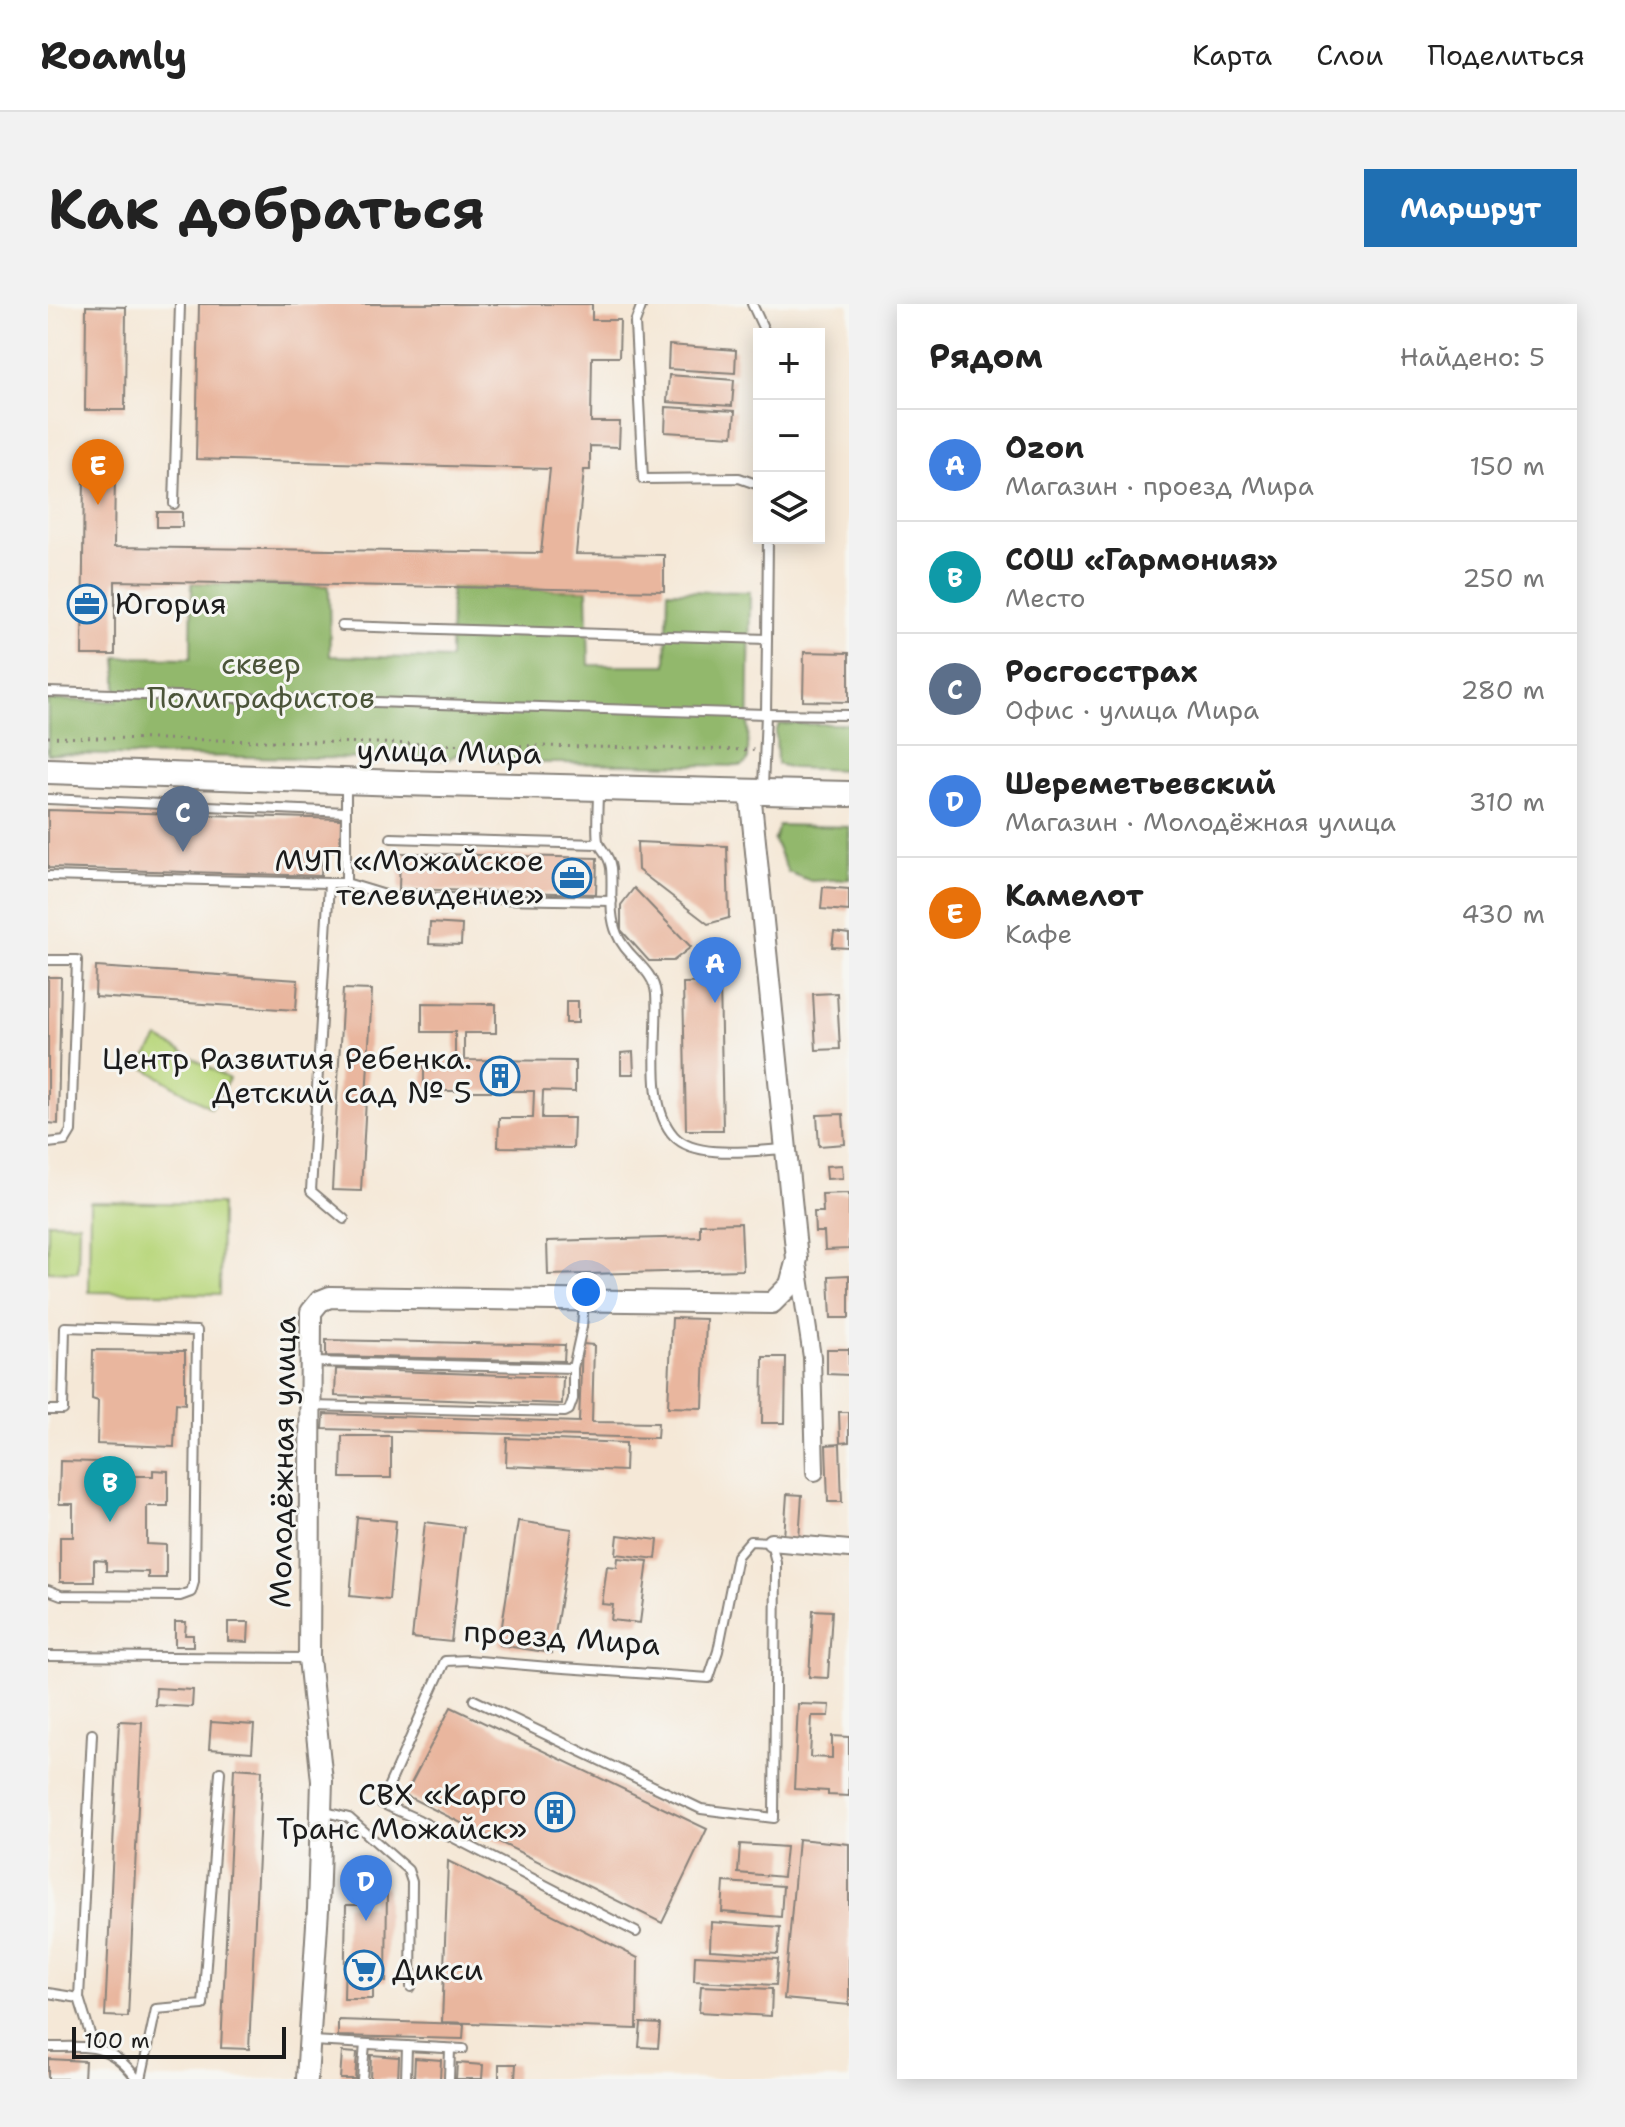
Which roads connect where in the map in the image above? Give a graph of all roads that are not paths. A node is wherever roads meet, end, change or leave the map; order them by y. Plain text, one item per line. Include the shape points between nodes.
1 (180, 304) edge
2 (642, 304) edge
3 (752, 304) edge
4 (763, 328) edge
5 (753, 483) edge
6 (174, 504) dead end
7 (768, 544) edge
8 (342, 626) dead end
9 (767, 639) junction
10 (48, 692) edge
11 (766, 714) junction
12 (849, 715) edge
13 (48, 771) edge
14 (346, 781) junction
15 (598, 788) junction
16 (756, 792) junction
17 (849, 794) edge
18 (48, 799) edge
19 (346, 812) junction
20 (391, 838) dead end
21 (598, 844) junction
22 (48, 876) edge
23 (329, 883) junction
24 (346, 883) junction
25 (612, 901) junction
26 (48, 960) edge
27 (48, 1143) edge
28 (786, 1149) junction
29 (344, 1219) dead end
30 (797, 1259) junction
31 (584, 1300) junction
32 (309, 1362) junction
33 (573, 1368) junction
34 (309, 1406) junction
35 (48, 1410) edge
36 (815, 1472) dead end
37 (771, 1542) junction
38 (849, 1549) edge
39 (48, 1590) edge
40 (48, 1656) edge
41 (309, 1658) junction
42 (474, 1700) dead end
43 (92, 1734) dead end
44 (220, 1772) dead end
45 (321, 1811) junction
46 (636, 1932) dead end
47 (411, 1987) dead end
48 (48, 1993) edge
49 (79, 1998) junction
50 (311, 2041) junction
51 (365, 2044) junction
52 (407, 2046) junction
53 (48, 2047) edge
54 (94, 2047) junction
55 (450, 2049) junction
56 (463, 2049) dead end
57 (139, 2079) edge
58 (307, 2079) edge
59 (362, 2079) edge
60 (406, 2079) edge
61 (449, 2079) edge

1 - 6 lane
2 - 5 lane via 635,323 643,479 739,478
3 - 4 lane
7 - 9 lane
8 - 9 lane
9 - 11 lane
10 - 11 lane
11 - 12 lane
11 - 16 lane
13 - 14 main road, улица Мира
14 - 15 main road, улица Мира
14 - 19 lane
15 - 16 main road, улица Мира
15 - 21 lane
16 - 17 main road, улица Мира
16 - 28 street
18 - 19 lane
19 - 24 lane
20 - 21 lane
21 - 25 lane via 609,858
22 - 23 lane
23 - 24 lane
23 - 29 lane via 311,1191
24 - 25 lane via 392,897
25 - 28 lane via 621,944 656,990 657,1090 666,1126 682,1144 696,1149
26 - 27 lane via 77,960 71,1131 65,1141
28 - 30 street
30 - 31 street, Молодёжная улица via 790,1285 772,1303
30 - 36 street via 812,1357
31 - 32 street, Молодёжная улица via 330,1297 311,1312
31 - 33 lane
32 - 33 lane
32 - 34 street, Молодёжная улица
33 - 34 lane via 573,1399 565,1412
34 - 41 street, Молодёжная улица
35 - 39 lane via 63,1410 65,1327 197,1331 191,1592 61,1595
37 - 38 street, проезд Мира
37 - 42 lane via 776,1562 774,1818 701,1809
37 - 46 lane, проезд Мира via 750,1541 737,1556 709,1678 445,1661 381,1803
40 - 41 lane
41 - 45 street, Молодёжная улица
43 - 49 lane
44 - 57 lane via 203,2005 156,2009
45 - 47 lane via 349,1818 408,1870
45 - 50 street, Молодёжная улица
48 - 49 lane
49 - 54 lane
50 - 51 lane
50 - 58 street, Молодёжная улица
51 - 52 lane
51 - 59 lane
52 - 55 lane
52 - 60 lane
53 - 54 lane
54 - 57 lane via 113,2054
55 - 56 lane
55 - 61 lane

